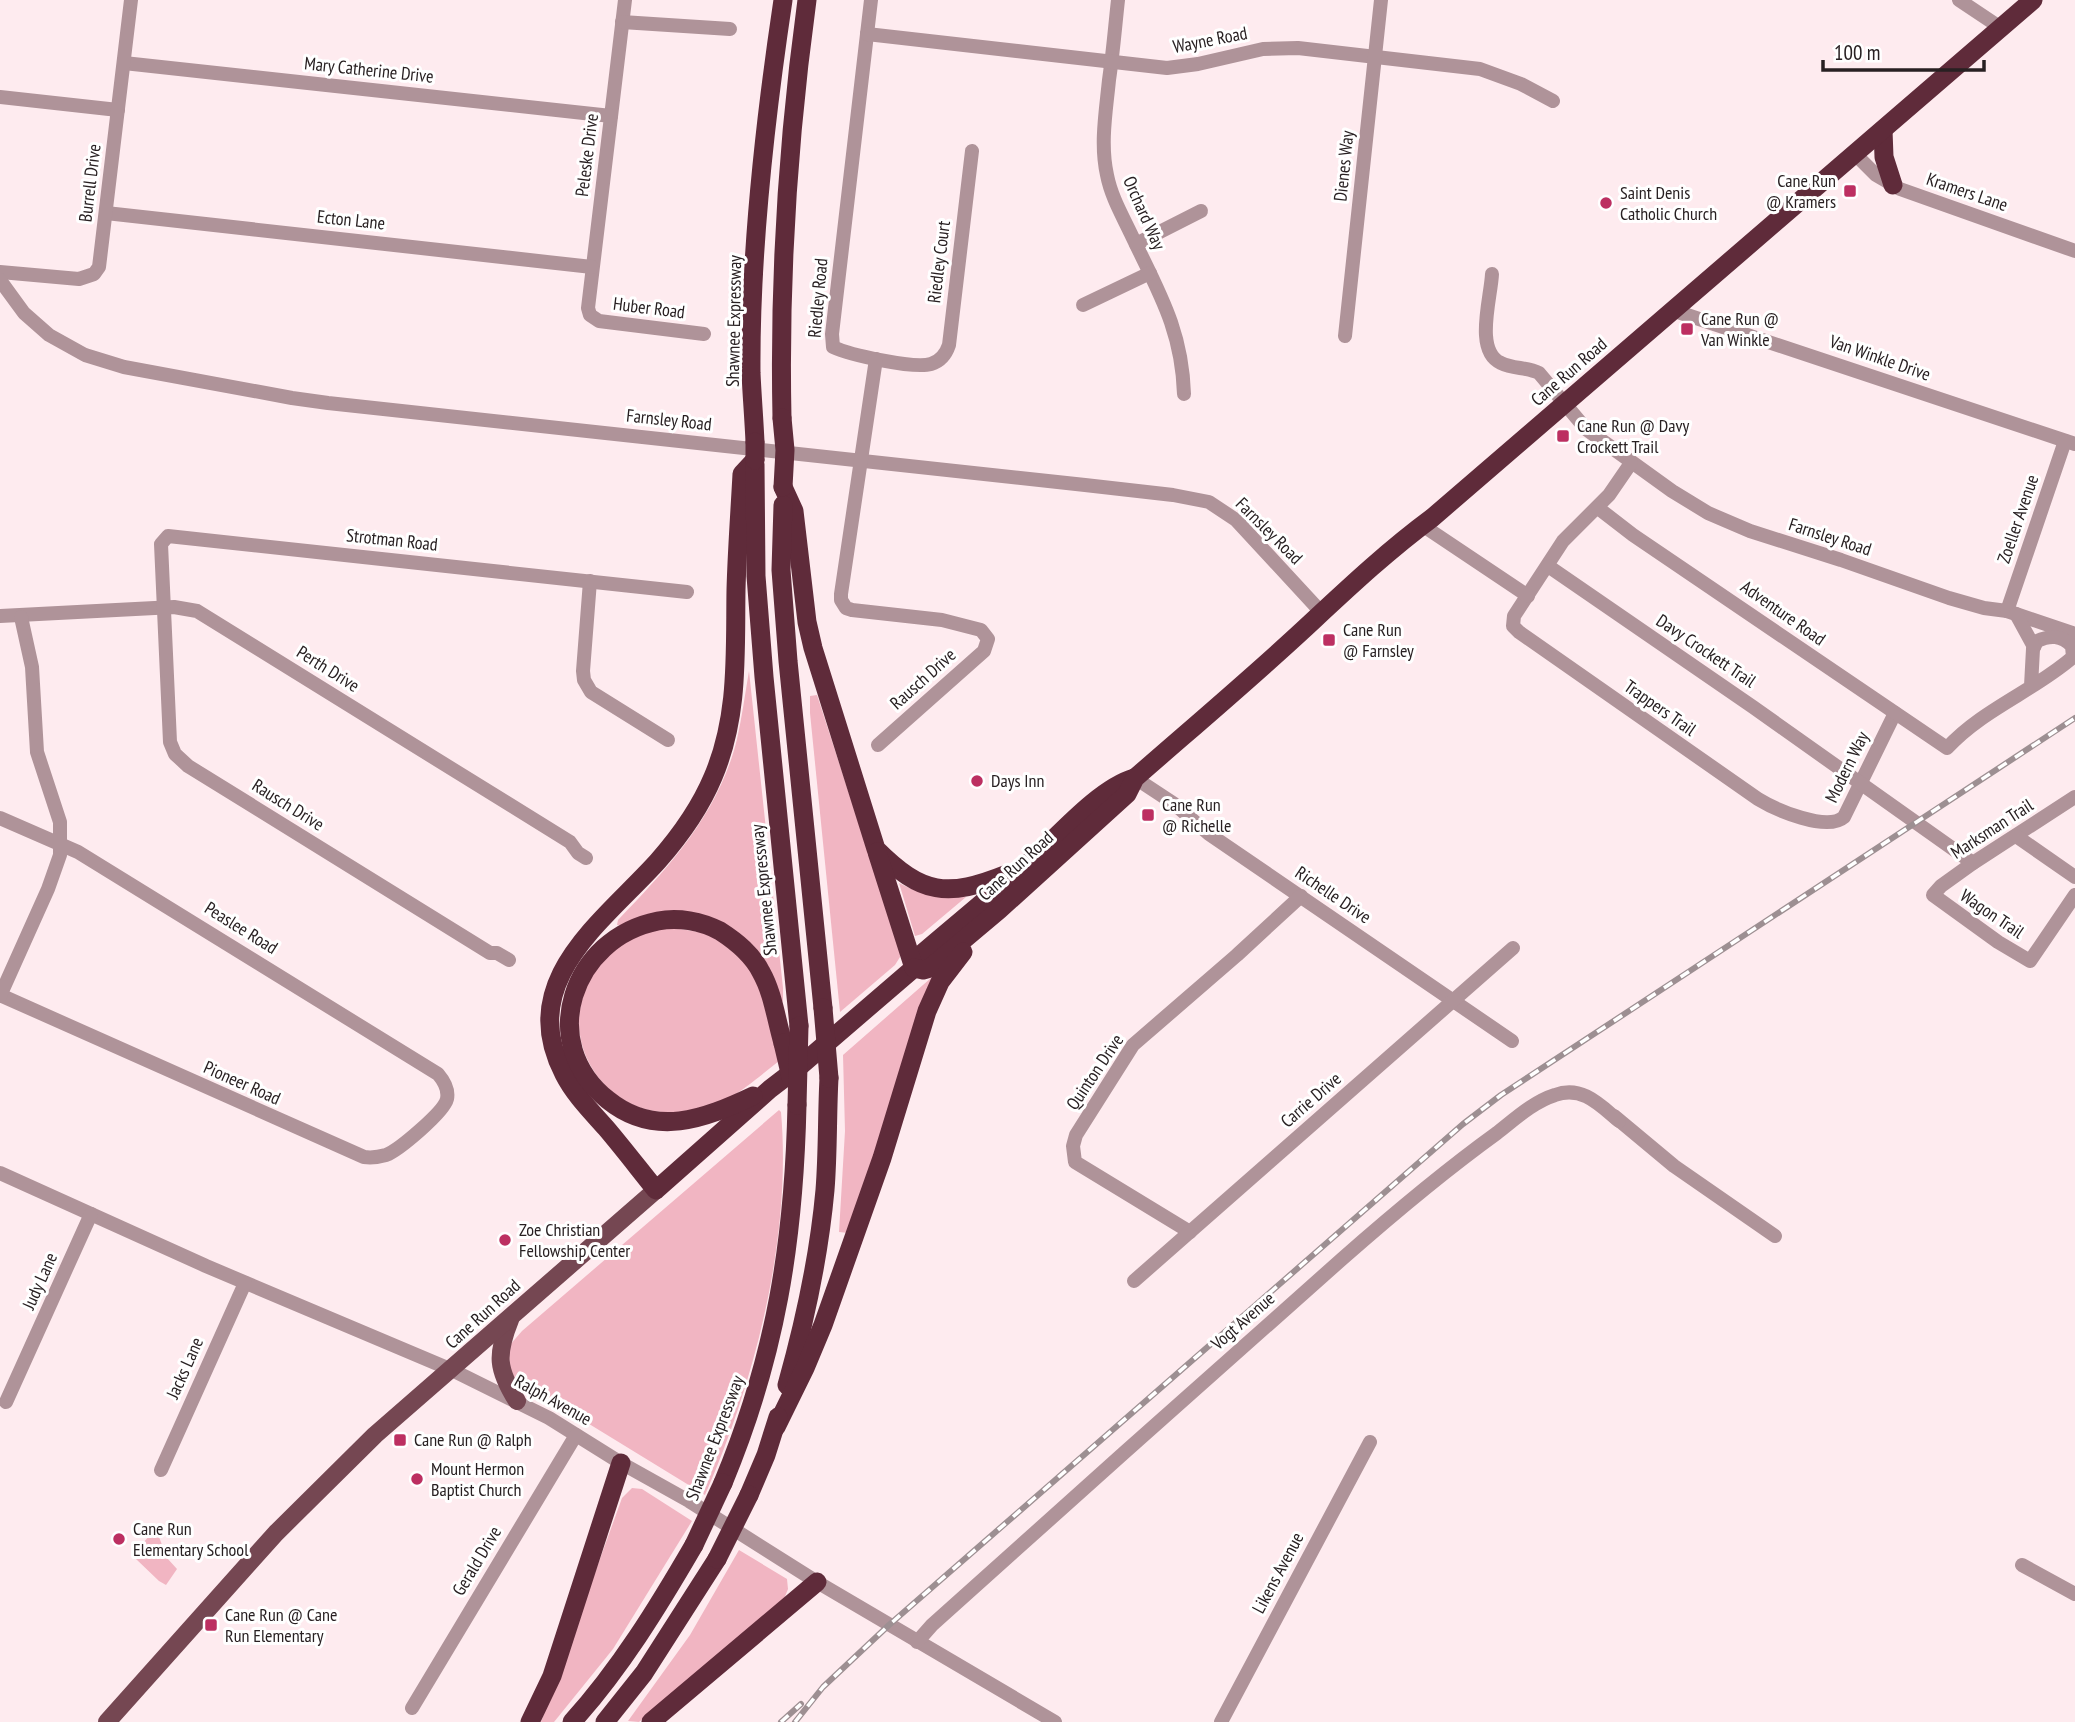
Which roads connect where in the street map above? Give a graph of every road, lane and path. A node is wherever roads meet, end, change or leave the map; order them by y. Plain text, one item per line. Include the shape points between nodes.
1 (131, 0) edge
2 (625, 0) edge
3 (783, 0) edge
4 (807, 0) edge
5 (871, 0) edge
6 (1118, 0) edge
7 (1381, 0) edge
8 (1959, 0) edge
9 (2033, 0) edge
10 (622, 22) junction
11 (2001, 28) junction
12 (730, 29) dead end
13 (867, 34) junction
14 (1375, 56) junction
15 (124, 63) junction
16 (1111, 63) junction
17 (0, 97) edge
18 (1553, 100) dead end
19 (118, 110) junction
20 (611, 116) junction
21 (1883, 130) junction
22 (972, 150) dead end
23 (1854, 154) junction
24 (1893, 185) junction
25 (1201, 211) dead end
26 (106, 214) junction
27 (1136, 244) junction
28 (2075, 251) edge
29 (592, 267) junction
30 (0, 272) edge
31 (1150, 273) junction
32 (1492, 274) dead end
33 (0, 280) edge
34 (1083, 305) dead end
35 (1672, 310) junction
36 (590, 315) joint
37 (704, 334) dead end
38 (1345, 336) dead end
39 (876, 359) junction
40 (1184, 394) dead end
41 (1564, 404) junction
42 (2070, 442) edge
43 (755, 460) junction
44 (861, 461) junction
45 (1631, 463) junction
46 (783, 487) junction
47 (1598, 508) junction
48 (1422, 525) junction
49 (1548, 566) junction
50 (590, 581) junction
51 (687, 592) dead end
52 (1528, 596) junction
53 (162, 608) junction
54 (1321, 612) junction
55 (2011, 612) junction
56 (0, 616) edge
57 (20, 617) junction
58 (2075, 634) edge
59 (2034, 648) junction
60 (2031, 686) junction
61 (1895, 713) junction
62 (668, 740) dead end
63 (878, 745) dead end
64 (1135, 778) junction
65 (1860, 783) junction
66 (2075, 797) edge
67 (0, 818) edge
68 (1823, 821) joint
69 (2016, 836) junction
70 (60, 844) junction
71 (876, 849) junction
72 (586, 858) dead end
73 (1973, 863) junction
74 (1024, 867) junction
75 (2075, 877) edge
76 (1933, 895) joint
77 (2075, 895) edge
78 (1301, 896) junction
79 (999, 910) junction
80 (1513, 948) dead end
81 (509, 960) dead end
82 (914, 968) junction
83 (0, 995) edge
84 (1453, 1001) junction
85 (1512, 1041) dead end
86 (1582, 1083) dead end
87 (769, 1089) junction
88 (447, 1090) joint
89 (797, 1105) junction
90 (1619, 1121) junction
91 (0, 1173) edge
92 (656, 1190) junction
93 (91, 1214) junction
94 (1190, 1232) junction
95 (1774, 1236) dead end
96 (1134, 1281) dead end
97 (245, 1283) junction
98 (511, 1317) junction
99 (452, 1370) junction
100 (517, 1401) junction
101 (6, 1402) dead end
102 (776, 1427) junction
103 (576, 1435) junction
104 (1370, 1442) dead end
105 (621, 1463) junction
106 (161, 1470) dead end
107 (2022, 1565) dead end
108 (817, 1582) junction
109 (2075, 1594) edge
110 (917, 1643) junction
111 (412, 1708) dead end
112 (107, 1722) edge
113 (530, 1722) edge
114 (572, 1722) edge
115 (605, 1722) edge
116 (651, 1722) edge
117 (1055, 1722) edge
118 (1221, 1722) edge

1 - 15 street, Burrell Drive
2 - 10 street, Peleske Drive
3 - 43 highway, Shawnee Expressway, bridge via 756,255 751,373
4 - 46 highway, bridge via 785,229
5 - 13 street, Riedley Road
6 - 16 street, Orchard Way
7 - 14 street, Dienes Way
8 - 11 street
9 - 11 highway, Cane Run Road
10 - 12 street
10 - 20 street, Peleske Drive
11 - 21 highway, Cane Run Road
13 - 16 street, Wayne Road
13 - 39 street, Riedley Road via 832,340 836,349
14 - 16 street, Wayne Road via 1283,47 1167,68
14 - 18 street, Wayne Road via 1479,69
14 - 38 street, Dienes Way
15 - 19 street, Burrell Drive
15 - 20 street, Mary Catherine Drive
16 - 27 street, Orchard Way via 1104,158 1115,201
17 - 19 street
19 - 26 street, Burrell Drive
20 - 29 street, Peleske Drive
21 - 23 highway, Cane Run Road
21 - 24 highway via 1884,158
22 - 39 street, Riedley Court via 946,352 939,361 926,365
23 - 24 street, Kramers Lane
23 - 35 highway, Cane Run Road
24 - 28 street, Kramers Lane
25 - 27 street
26 - 29 street, Ecton Lane
26 - 30 street, Burrell Drive via 100,261 87,278
27 - 31 street, Orchard Way
29 - 36 street, Peleske Drive
31 - 34 street
31 - 40 street, Orchard Way via 1175,330
32 - 41 street, Farnsley Road via 1486,336 1492,357 1504,365 1539,373
33 - 44 street, Farnsley Road via 24,313 49,335 85,355 124,367 304,400
35 - 41 highway, Cane Run Road
35 - 42 street, Van Winkle Drive
36 - 37 street, Huber Road via 599,321
39 - 44 street
41 - 45 street, Farnsley Road via 1586,429
41 - 48 highway, Cane Run Road
42 - 55 street, Zoeller Avenue
43 - 89 highway, Shawnee Expressway, bridge via 756,576 799,1026
43 - 92 highway via 742,474 736,676 733,712 720,758 685,827 570,957 551,1002 552,1042 565,1077
44 - 54 street, Farnsley Road via 1209,502 1237,520
44 - 63 street, Rausch Drive via 843,575 844,606 942,620 981,630 988,639 984,651
45 - 47 street
45 - 55 street, Farnsley Road via 1695,506 1750,531 1949,598
46 - 71 highway via 794,511 813,648
46 - 102 highway, bridge via 781,570 788,661 829,1078 825,1187 816,1262
47 - 49 street via 1563,541
47 - 61 street, Adventure Road
48 - 52 street
48 - 54 highway, Cane Run Road
49 - 52 street
49 - 65 street, Davy Crockett Trail
50 - 51 street, Strotman Road
50 - 53 street, Strotman Road via 168,536 160,549
50 - 62 street via 583,671 586,685 599,698
52 - 68 street, Trappers Trail via 1512,623 1519,632 1765,803 1791,815
53 - 57 street, Perth Drive
53 - 72 street, Perth Drive via 197,611 570,842
53 - 81 street, Rausch Drive via 170,742 181,761 490,953
54 - 64 highway, Cane Run Road
55 - 58 street, Farnsley Road
55 - 59 street
56 - 57 street, Perth Drive
57 - 70 street via 32,667 37,752 60,822
59 - 60 street
59 - 60 street via 2036,641 2048,636 2067,641 2074,652 2058,670
60 - 61 street, Adventure Road via 1965,729 1947,748
61 - 65 street, Modern Way
64 - 74 highway, Cane Run Road via 1120,782
64 - 78 street, Richelle Drive
64 - 79 highway, Cane Run Road via 1127,793
65 - 68 street, Modern Way via 1842,820
65 - 73 street, Davy Crockett Trail
66 - 69 street, Marksman Trail
67 - 70 street, Peaslee Road
69 - 73 street, Marksman Trail
69 - 75 street
70 - 83 street via 55,873
70 - 88 street, Peaslee Road via 438,1074
71 - 74 highway via 897,870 936,889 978,886
71 - 82 highway
73 - 76 street, Marksman Trail
74 - 82 highway, Cane Run Road via 918,958
76 - 77 street, Wagon Trail via 2030,961
78 - 84 street, Richelle Drive
78 - 94 street, Quinton Drive via 1133,1045 1074,1141 1075,1162
79 - 82 highway, Cane Run Road via 930,968
79 - 102 highway via 935,991 823,1325
80 - 84 street, Carrie Drive
82 - 87 highway, Cane Run Road
83 - 88 street, Pioneer Road via 364,1157 393,1151 441,1108
84 - 85 street, Richelle Drive
84 - 94 street, Carrie Drive
86 - 90 street, Vogt Avenue
87 - 89 highway, bridge via 717,1113 684,1121 652,1120 623,1110 594,1087 577,1057 570,1018 581,975 597,952 629,929 663,920 703,924 731,938 754,960 770,989
87 - 92 highway, Cane Run Road
89 - 114 highway, Shawnee Expressway, bridge via 786,1261 752,1407 723,1483 665,1596
90 - 95 street, Vogt Avenue
90 - 110 street, Vogt Avenue via 1590,1097 1555,1095 1537,1103 1452,1166 1083,1488
91 - 93 street, Ralph Avenue
92 - 98 main road, Cane Run Road
93 - 97 street, Ralph Avenue
93 - 101 street, Judy Lane
94 - 96 street, Carrie Drive
97 - 99 street, Ralph Avenue
97 - 106 street, Jacks Lane
98 - 99 main road, Cane Run Road
98 - 100 main road via 499,1364
99 - 100 street, Ralph Avenue
99 - 112 main road, Cane Run Road via 375,1434 276,1533
100 - 103 street, Ralph Avenue
102 - 115 highway, bridge via 716,1559 643,1673
103 - 105 street, Ralph Avenue
103 - 111 street, Gerald Drive
104 - 118 street, Likens Avenue
105 - 108 street, Ralph Avenue
105 - 113 highway via 552,1676
107 - 109 street
108 - 110 street, Ralph Avenue
108 - 116 highway
110 - 117 street, Ralph Avenue

